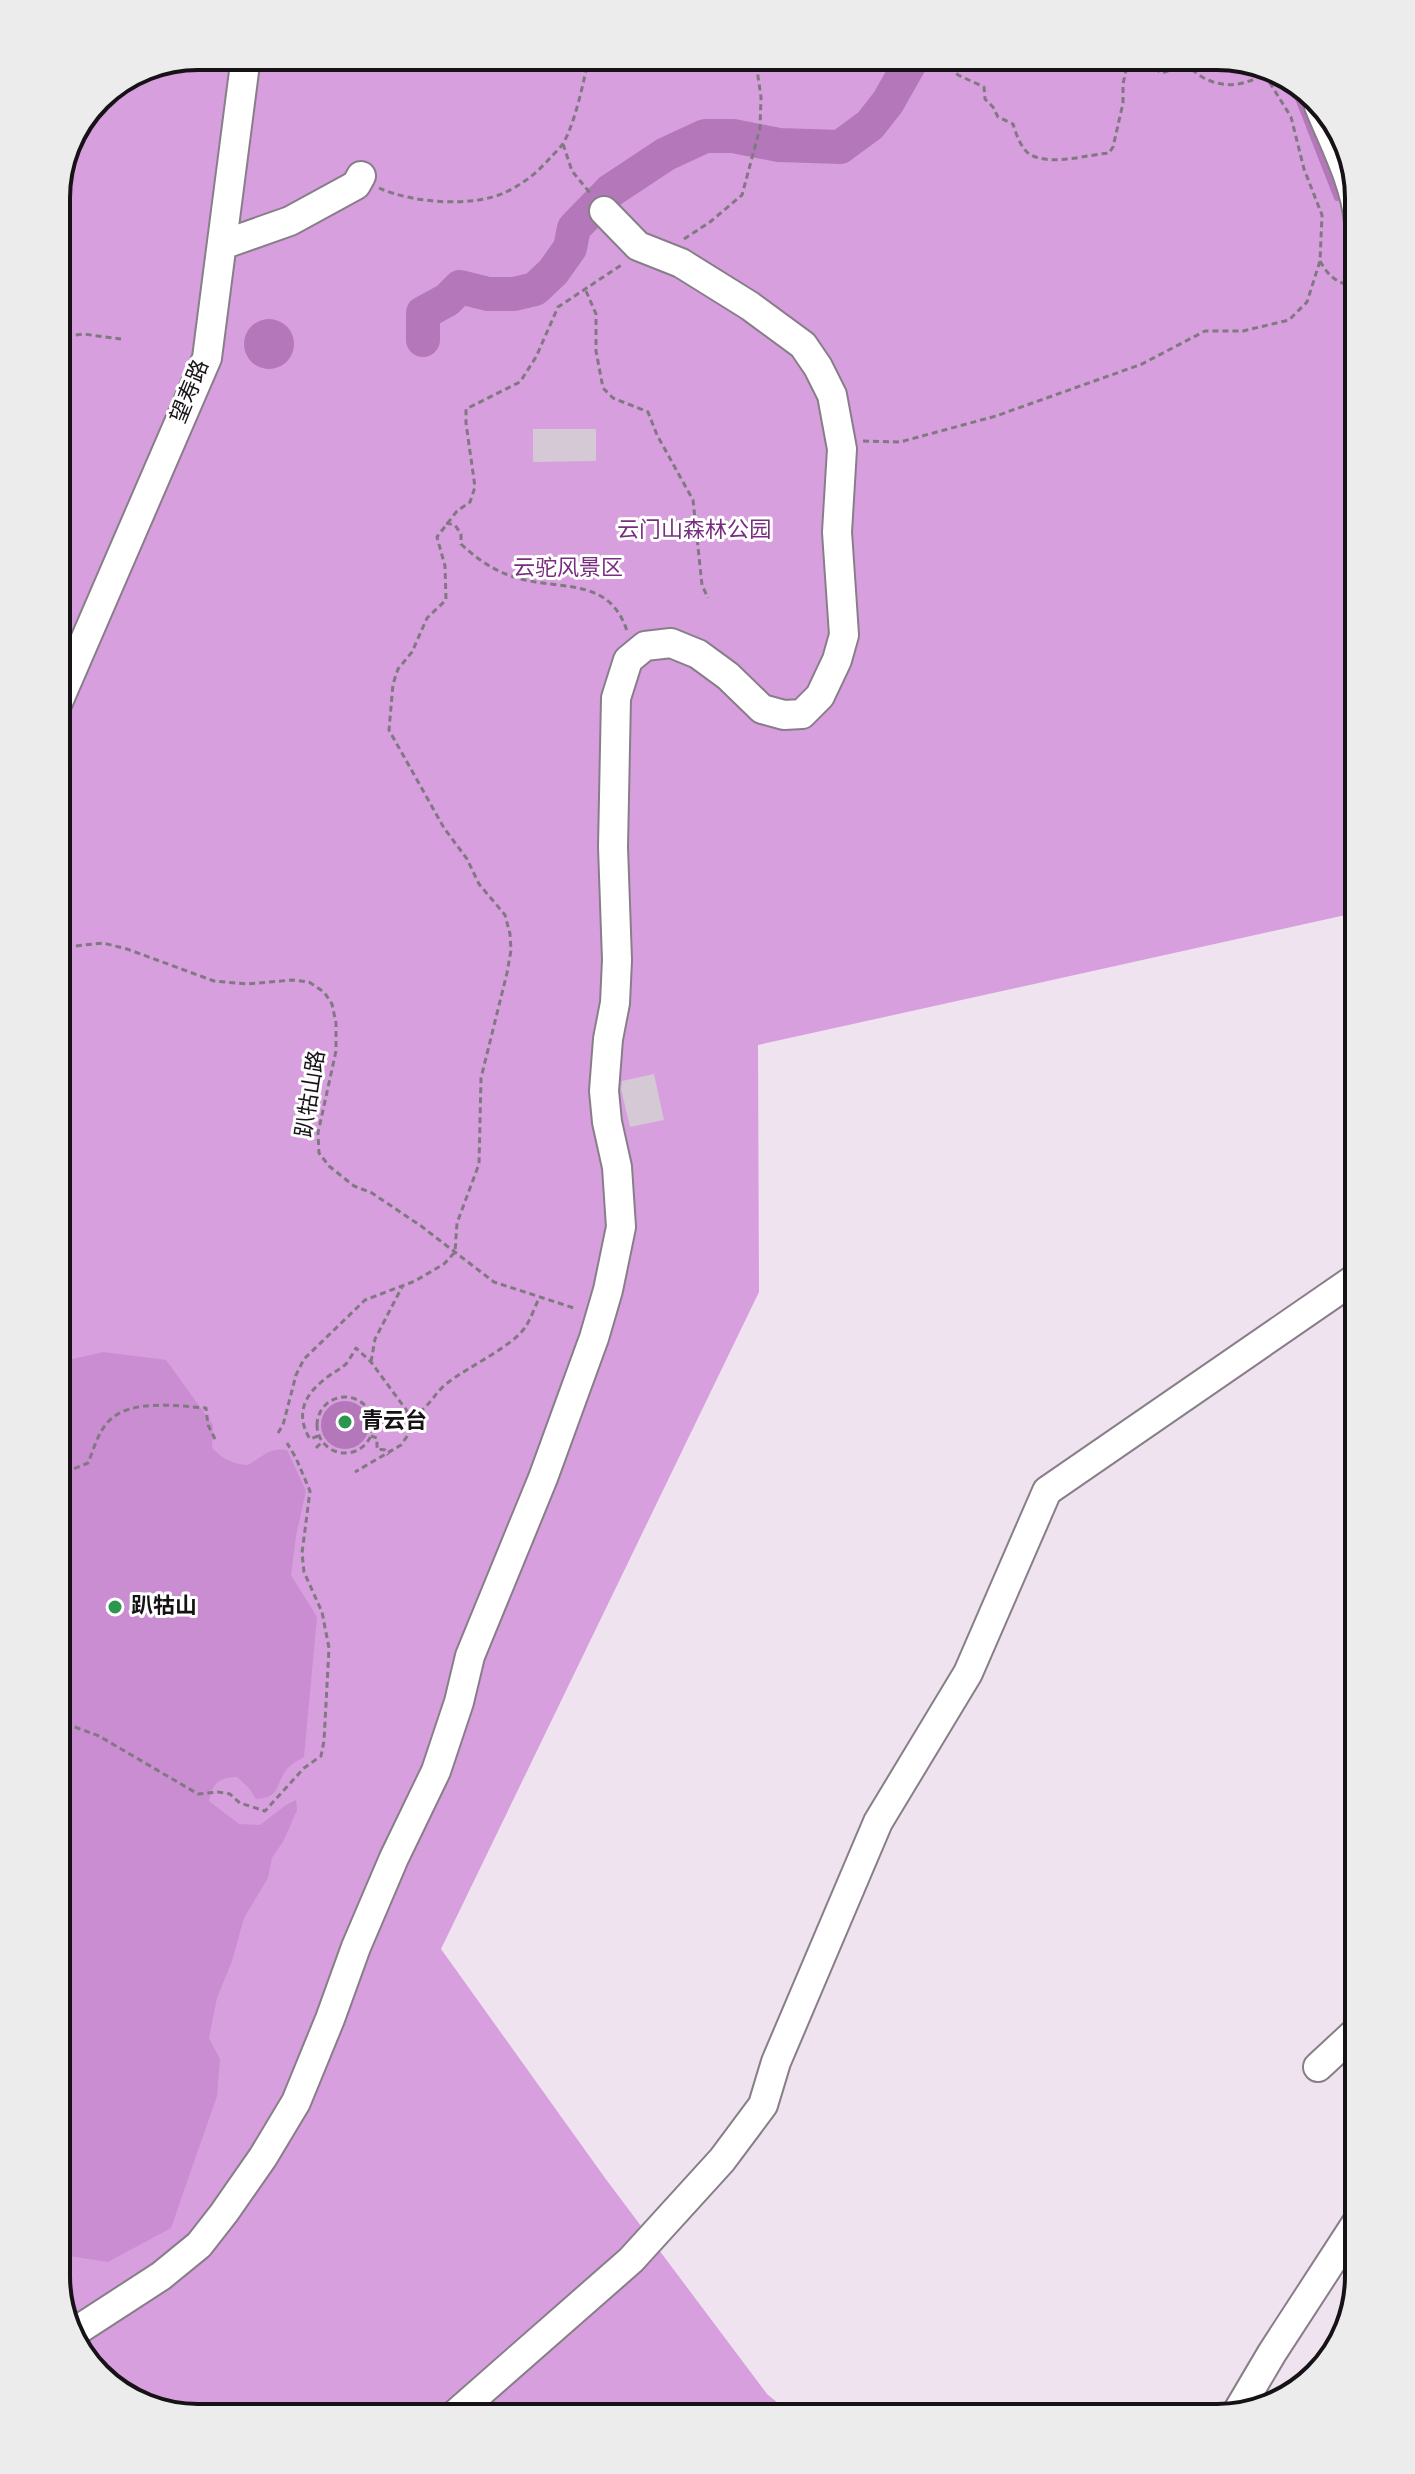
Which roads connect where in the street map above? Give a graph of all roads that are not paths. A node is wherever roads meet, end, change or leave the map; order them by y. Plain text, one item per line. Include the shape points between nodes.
1 (244, 70) edge
2 (361, 176) road end
3 (597, 202) road end
4 (222, 245) junction
5 (70, 644) edge
6 (1345, 1286) edge
7 (1345, 2042) edge
8 (1318, 2067) dead end
9 (1345, 2241) edge
10 (81, 2328) edge
11 (1243, 2402) edge
12 (467, 2404) edge

1 - 4 street, 望寿路
2 - 4 street via 356,185 290,221
3 - 10 street via 638,246 729,292 803,345 818,367 840,428 837,532 844,635 820,696 802,714 762,709 698,654 671,643 645,646 628,660 616,698 617,960 604,1091 621,1227 594,1338 470,1656 436,1771 356,1947 296,2102 199,2245
4 - 5 street, 望寿路 via 207,358
6 - 12 street via 1047,1491 968,1673 878,1822 776,2062 763,2105 722,2160 631,2260
7 - 8 street
9 - 11 street

